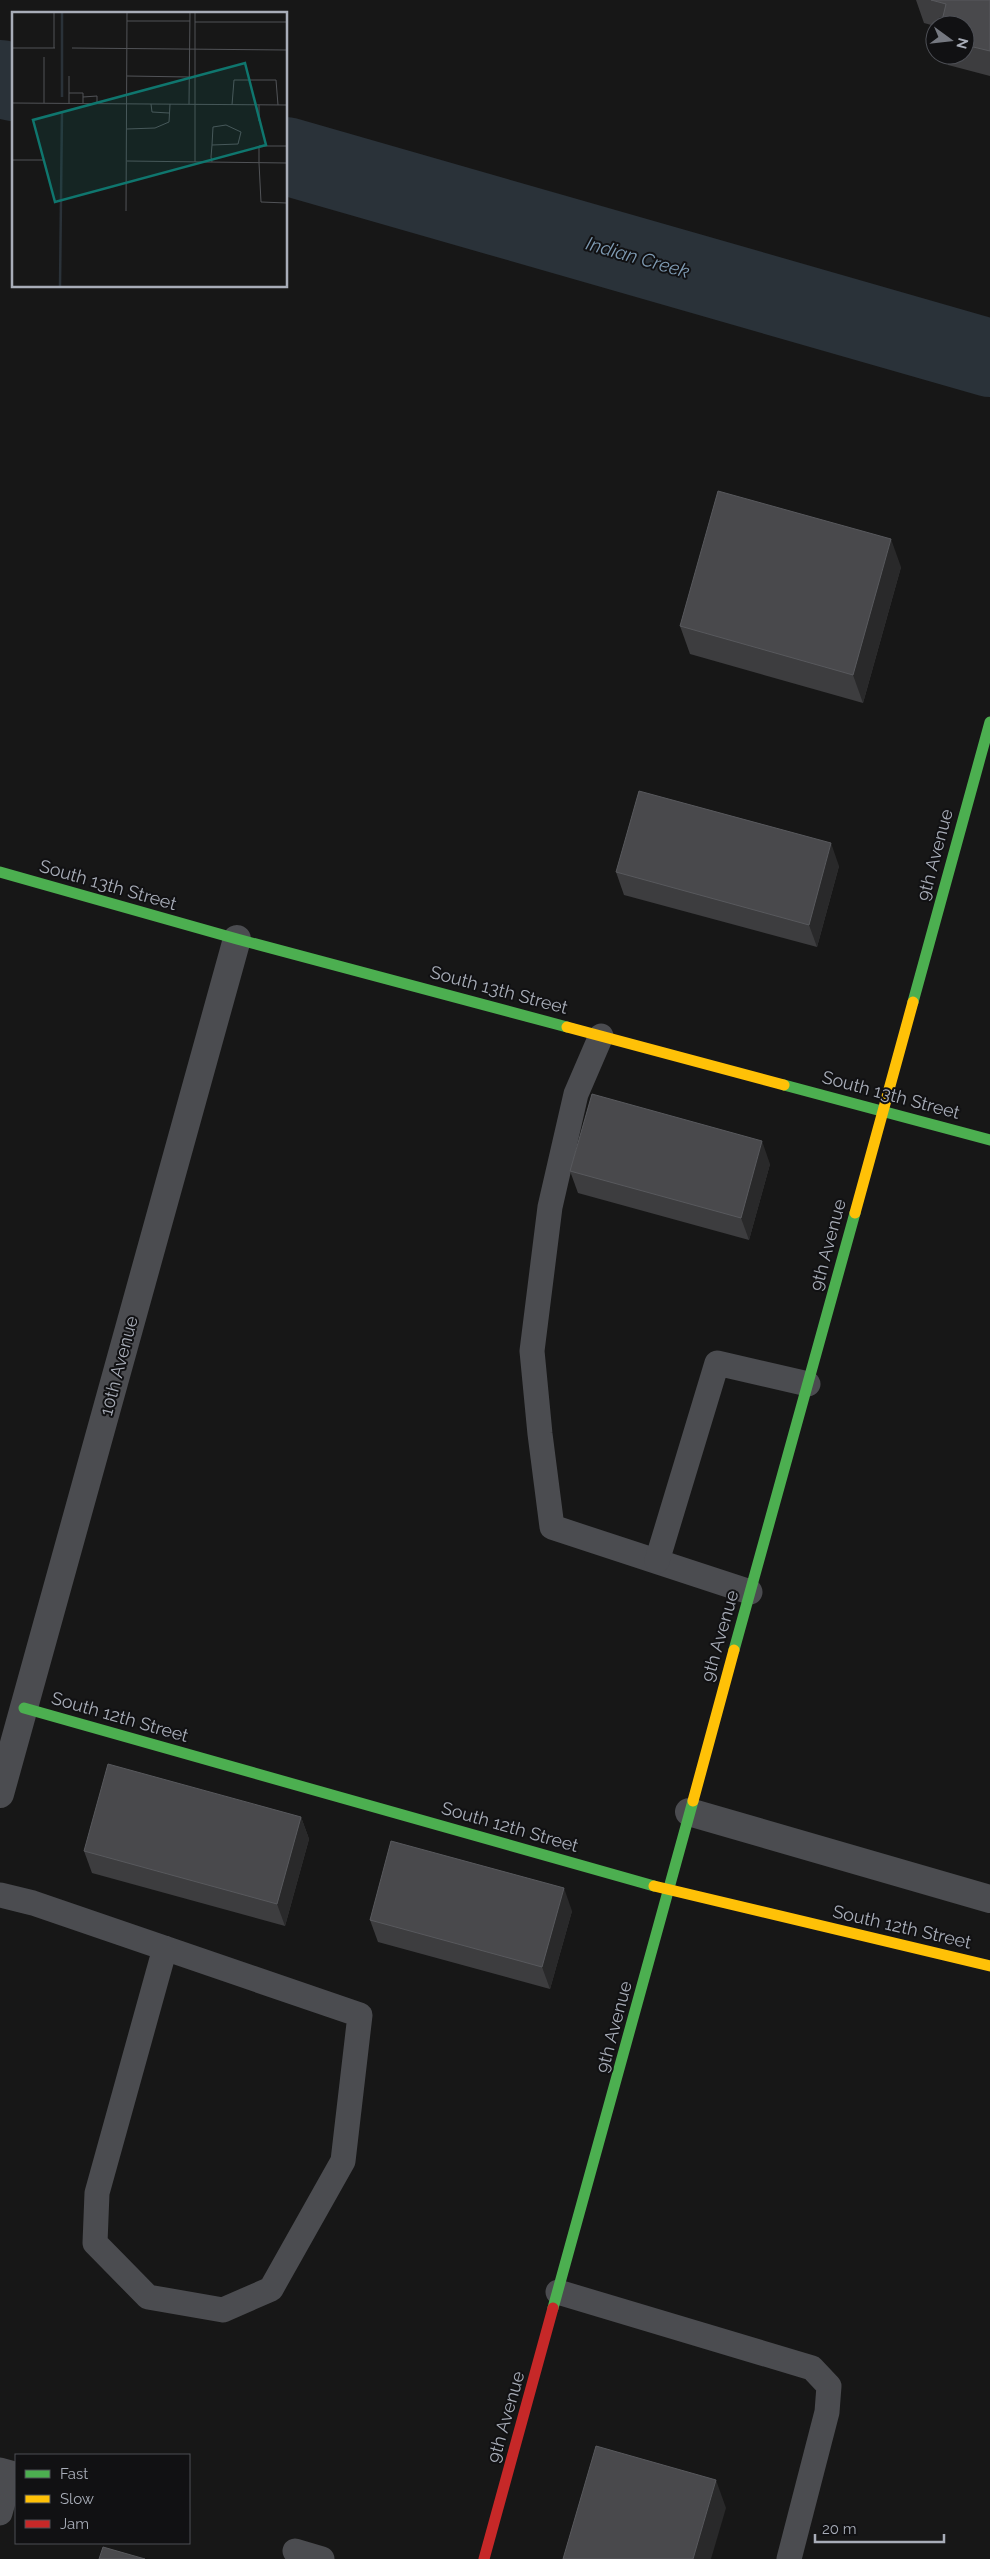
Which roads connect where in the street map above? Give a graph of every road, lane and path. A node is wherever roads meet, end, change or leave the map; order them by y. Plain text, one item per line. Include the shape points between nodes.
1 (990, 722) edge
2 (984, 770) edge
3 (0, 872) edge
4 (237, 939) junction
5 (602, 1036) junction
6 (883, 1110) junction
7 (990, 1140) edge
8 (808, 1384) junction
9 (657, 1561) junction
10 (750, 1592) junction
11 (24, 1708) junction
12 (0, 1794) edge
13 (689, 1812) junction
14 (670, 1890) junction
15 (0, 1895) edge
16 (990, 1899) edge
17 (165, 1948) junction
18 (990, 1966) edge
19 (558, 2292) junction
20 (6, 2472) edge
21 (0, 2513) edge
22 (295, 2551) dead end
23 (322, 2559) edge
24 (484, 2559) edge
25 (789, 2559) edge

1 - 2 street, 9th Avenue
2 - 6 street, 9th Avenue
3 - 4 street, South 13th Street
4 - 5 street, South 13th Street
4 - 11 street, 10th Avenue
5 - 6 street, South 13th Street
5 - 9 lane via 576,1094 550,1207 532,1352 540,1434 552,1527
6 - 7 street, South 13th Street
6 - 8 street, 9th Avenue
8 - 9 lane via 717,1363
8 - 10 street, 9th Avenue
9 - 10 lane
10 - 13 street, 9th Avenue
11 - 12 street, 10th Avenue
11 - 14 street, South 12th Street
13 - 14 street, 9th Avenue
13 - 16 street
14 - 18 street, South 12th Street
14 - 19 street, 9th Avenue
15 - 17 lane
17 - 17 lane via 360,2015 343,2161 271,2289 223,2310 148,2297 95,2243 96,2193
19 - 24 street, 9th Avenue
19 - 25 lane via 812,2368 829,2386 827,2412
20 - 21 lane
22 - 23 lane

